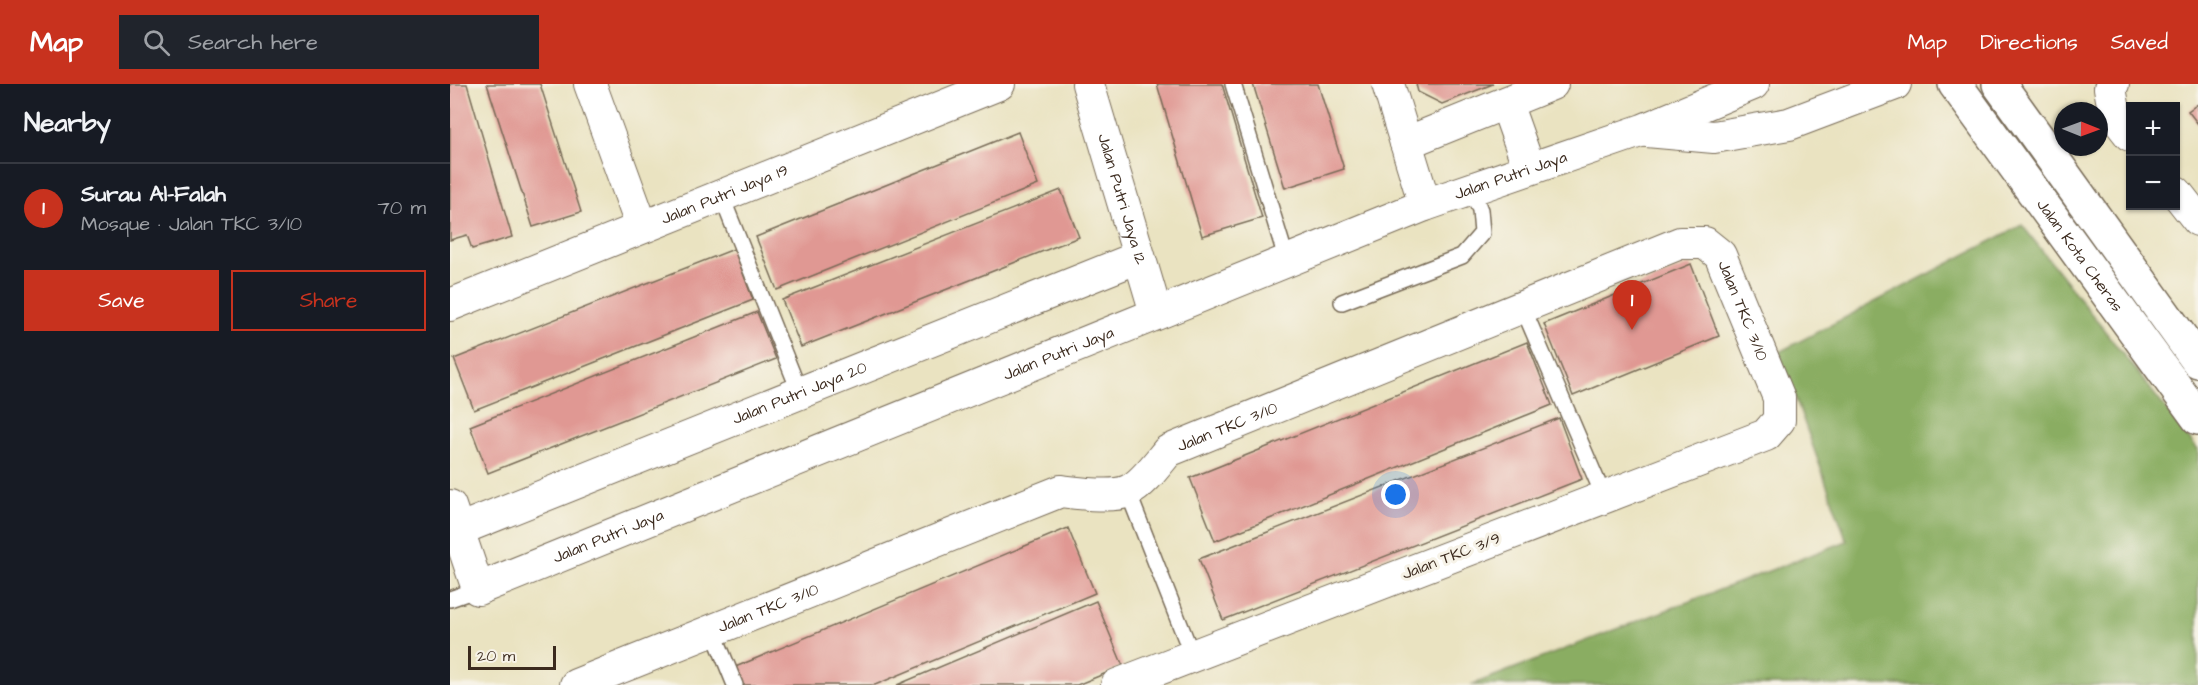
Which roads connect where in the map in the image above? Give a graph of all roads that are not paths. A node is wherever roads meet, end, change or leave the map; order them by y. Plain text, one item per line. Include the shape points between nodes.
1 (590, 84) edge
2 (999, 84) edge
3 (1088, 84) edge
4 (1233, 84) edge
5 (1388, 84) edge
6 (1552, 84) edge
7 (1753, 84) edge
8 (1895, 84) edge
9 (2000, 84) edge
10 (2111, 86) edge
11 (1958, 88) edge
12 (1506, 103) junction
13 (1643, 130) junction
14 (2126, 130) edge
15 (1406, 143) junction
16 (1529, 168) junction
17 (1471, 188) junction
18 (721, 195) junction
19 (2180, 198) edge
20 (1425, 205) junction
21 (2198, 220) edge
22 (642, 227) junction
23 (1139, 257) junction
24 (1287, 261) junction
25 (1342, 302) dead end
26 (450, 304) edge
27 (1523, 308) junction
28 (1156, 313) junction
29 (2198, 361) edge
30 (800, 393) junction
31 (2198, 418) edge
32 (1779, 420) joint
33 (1128, 492) junction
34 (1604, 496) junction
35 (454, 518) edge
36 (464, 594) edge
37 (713, 631) junction
38 (1192, 655) junction
39 (576, 685) edge
40 (735, 685) edge
41 (1117, 685) edge

1 - 22 street
2 - 18 street, Jalan Putri Jaya 19
3 - 23 street, Jalan Putri Jaya 12
4 - 24 lane
5 - 15 street
6 - 12 street
7 - 13 street, Jalan Putri Jaya
8 - 13 street, Jalan Putri Jaya via 1790,124 1714,137
9 - 29 street
10 - 14 street via 2115,116
11 - 31 street, Jalan Kota Cheras
12 - 15 street
12 - 16 street
13 - 16 street, Jalan Putri Jaya
15 - 20 street
16 - 17 street, Jalan Putri Jaya
17 - 20 street, Jalan Putri Jaya
17 - 25 lane via 1480,210 1482,233 1462,256
18 - 22 street, Jalan Putri Jaya 19
18 - 30 lane
19 - 21 street
20 - 24 street, Jalan Putri Jaya
22 - 26 street, Jalan Putri Jaya 19
23 - 28 street, Jalan Putri Jaya 12
23 - 30 street, Jalan Putri Jaya 20
24 - 28 street, Jalan Putri Jaya
27 - 32 street, Jalan TKC 3/10 via 1680,243 1705,243 1720,255 1779,398
27 - 33 street, Jalan TKC 3/10 via 1168,451
27 - 34 lane
28 - 36 street, Jalan Putri Jaya
30 - 35 street, Jalan Putri Jaya 20
32 - 34 street, Jalan TKC 3/9 via 1766,435
33 - 37 street, Jalan TKC 3/10 via 1096,495 1061,491
33 - 38 lane
34 - 38 street, Jalan TKC 3/9
35 - 36 street
37 - 39 street, Jalan TKC 3/10
37 - 40 lane
38 - 41 street, Jalan TKC 3/9

